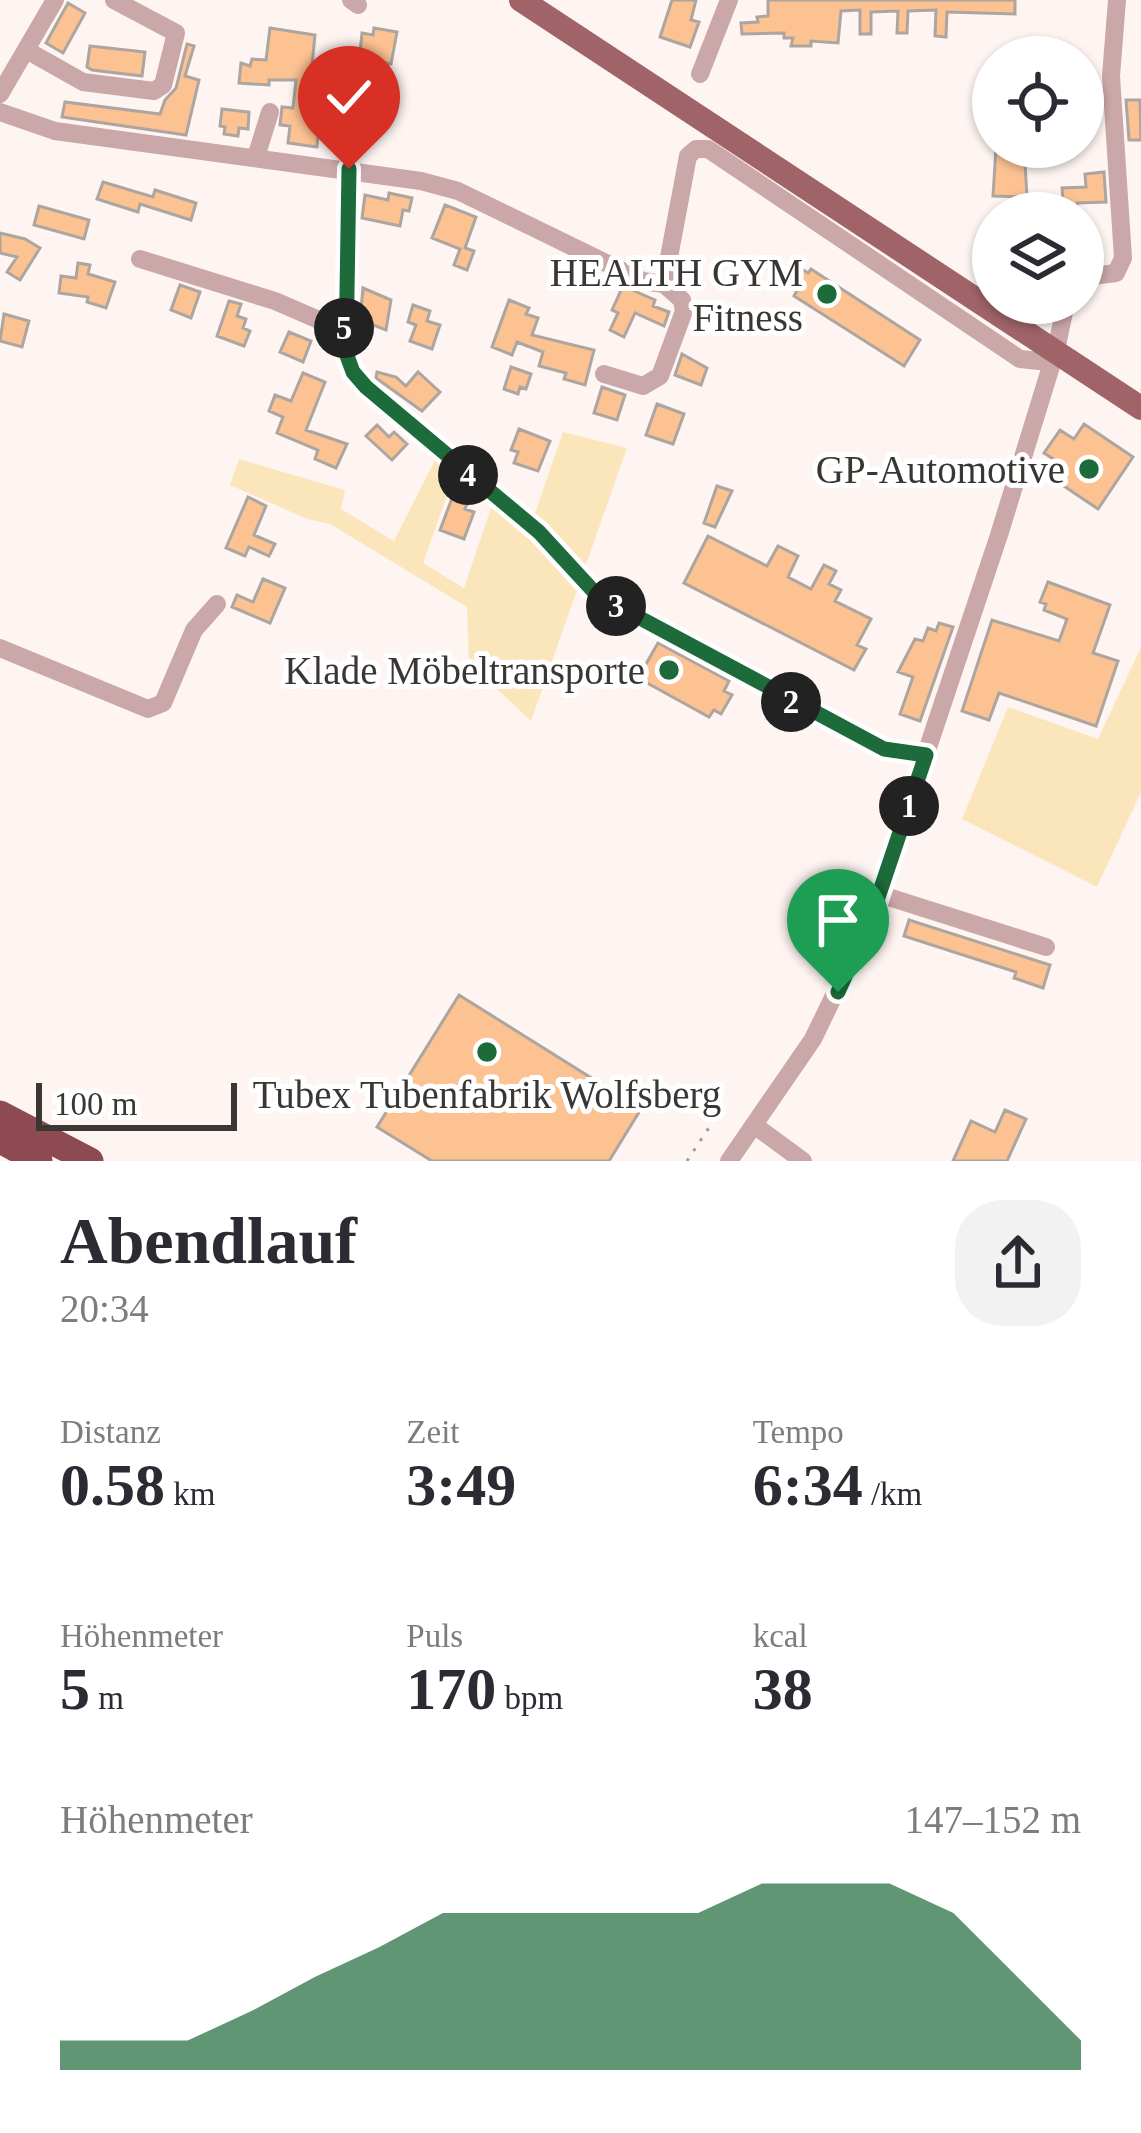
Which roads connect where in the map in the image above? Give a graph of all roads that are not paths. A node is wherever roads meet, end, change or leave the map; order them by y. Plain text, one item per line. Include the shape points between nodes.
1 (55, 0) edge
2 (114, 0) edge
3 (521, 0) edge
4 (729, 0) edge
5 (1117, 0) edge
6 (28, 50) junction
7 (700, 74) dead end
8 (0, 94) edge
9 (0, 112) edge
10 (270, 112) dead end
11 (256, 158) junction
12 (1141, 162) edge
13 (1118, 163) junction
14 (349, 169) junction
15 (140, 260) dead end
16 (1104, 276) edge
17 (664, 284) junction
18 (1062, 324) edge
19 (344, 326) junction
20 (1056, 350) junction
21 (604, 374) dead end
22 (1141, 408) edge
23 (217, 604) dead end
24 (0, 648) edge
25 (926, 755) junction
26 (879, 894) junction
27 (1046, 947) dead end
28 (0, 1114) edge
29 (754, 1125) junction
30 (0, 1140) edge
31 (39, 1161) edge
32 (90, 1161) edge
33 (729, 1161) edge
34 (803, 1161) edge

1 - 6 street
2 - 6 street via 176,32 164,85 154,92 83,82
3 - 20 main road
4 - 7 street
5 - 13 street
6 - 8 street
9 - 11 street via 55,131
10 - 11 street
11 - 14 street
12 - 13 street
13 - 16 street via 1122,268
14 - 17 street via 458,191
14 - 19 street
15 - 19 street
17 - 20 street via 688,156 708,149 1020,359 1039,361
17 - 21 street via 684,311 660,376 643,386
18 - 20 street
19 - 25 street via 349,363 366,387 539,532 597,595 884,749
20 - 22 main road
20 - 25 street
23 - 24 street via 194,630 163,703 148,709
25 - 26 street
26 - 27 street
26 - 29 street via 830,1008
28 - 32 highway
29 - 33 street
29 - 34 street
30 - 31 highway

